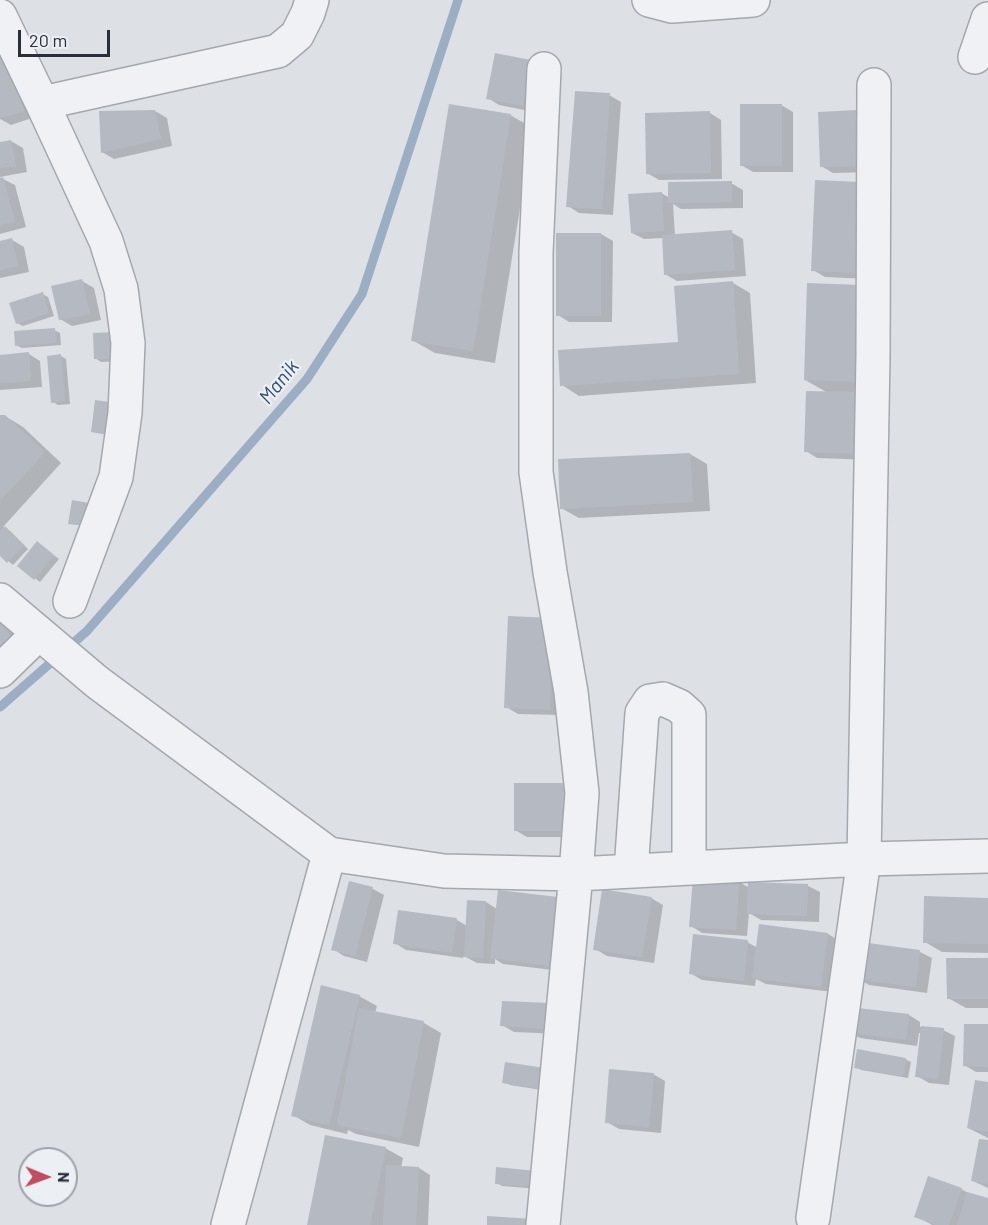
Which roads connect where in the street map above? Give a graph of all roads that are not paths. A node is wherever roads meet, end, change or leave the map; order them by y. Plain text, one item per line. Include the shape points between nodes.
1 (312, 0) edge
2 (649, 0) edge
3 (753, 0) edge
4 (0, 16) edge
5 (988, 19) edge
6 (975, 57) dead end
7 (544, 69) dead end
8 (874, 85) dead end
9 (42, 104) junction
10 (0, 600) edge
11 (70, 601) dead end
12 (47, 639) junction
13 (0, 671) edge
14 (329, 854) junction
15 (988, 856) edge
16 (864, 859) junction
17 (689, 868) junction
18 (631, 871) junction
19 (576, 874) junction
20 (813, 1218) dead end
21 (228, 1225) edge
22 (543, 1225) edge

1 - 9 street via 297,35 278,51
2 - 3 street via 672,6
4 - 9 street
5 - 6 street
7 - 19 street via 536,253 536,472 571,692 582,794
8 - 16 street
9 - 11 street via 106,241 122,289 128,344 125,413 116,477
10 - 12 street
12 - 13 street
12 - 14 street via 97,682
14 - 19 street via 444,871
14 - 21 street
15 - 16 street
16 - 17 street
16 - 20 street
17 - 18 street
17 - 18 street via 689,715 679,705 663,699 650,701 642,713
18 - 19 street
19 - 22 street

